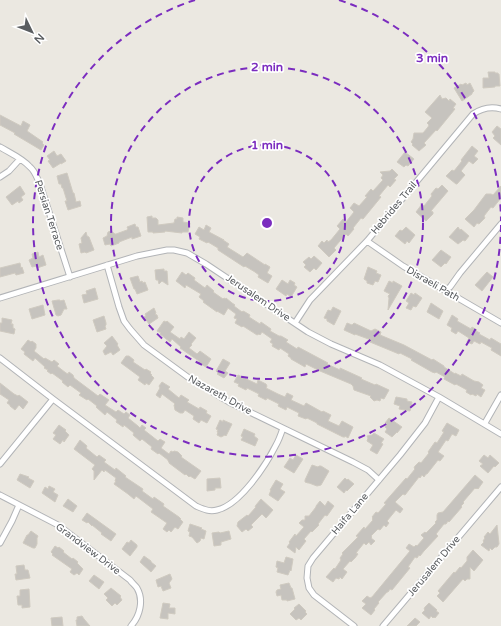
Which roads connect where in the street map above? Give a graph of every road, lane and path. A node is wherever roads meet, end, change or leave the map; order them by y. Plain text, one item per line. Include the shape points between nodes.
1 (501, 108) edge
2 (0, 147) edge
3 (20, 159) junction
4 (0, 177) edge
5 (501, 224) edge
6 (367, 241) junction
7 (107, 265) junction
8 (70, 277) junction
9 (444, 289) junction
10 (0, 298) edge
11 (295, 323) junction
12 (501, 323) edge
13 (0, 358) edge
14 (501, 395) edge
15 (439, 397) junction
16 (53, 399) junction
17 (485, 423) junction
18 (283, 428) junction
19 (501, 434) edge
20 (0, 464) edge
21 (379, 480) junction
22 (501, 487) edge
23 (0, 495) edge
24 (19, 505) junction
25 (0, 543) edge
26 (131, 626) edge
27 (354, 626) edge
28 (383, 626) edge

1 - 6 street, Hebrides Trail via 486,108 474,114
2 - 3 street, Persian Terrace
3 - 4 street
3 - 8 street, Persian Terrace via 30,166 40,184
5 - 9 street via 450,287
6 - 9 street, Disraeli Path via 403,266
6 - 11 street, Hebrides Trail via 310,300
7 - 8 street, Jerusalem Drive
7 - 11 street, Jerusalem Drive via 167,250 180,251 206,264
7 - 18 street, Nazareth Drive via 124,321 144,345 211,392
8 - 10 street, Jerusalem Drive
9 - 12 street, Disraeli Path
11 - 15 street, Jerusalem Drive via 331,344 380,365
13 - 16 street
14 - 17 street
15 - 17 street, Jerusalem Drive
15 - 21 street, Haifa Lane via 425,423
16 - 18 street via 206,511 223,508 242,492 264,465
16 - 20 street
17 - 19 street, Jerusalem Drive
18 - 21 street, Nazareth Drive via 368,470
21 - 27 street, Haifa Lane via 308,566 309,588 314,595
22 - 28 street, Jerusalem Drive
23 - 24 street, Grandview Drive
24 - 25 street
24 - 26 street, Grandview Drive via 58,525 130,580 139,592 140,603 138,616

